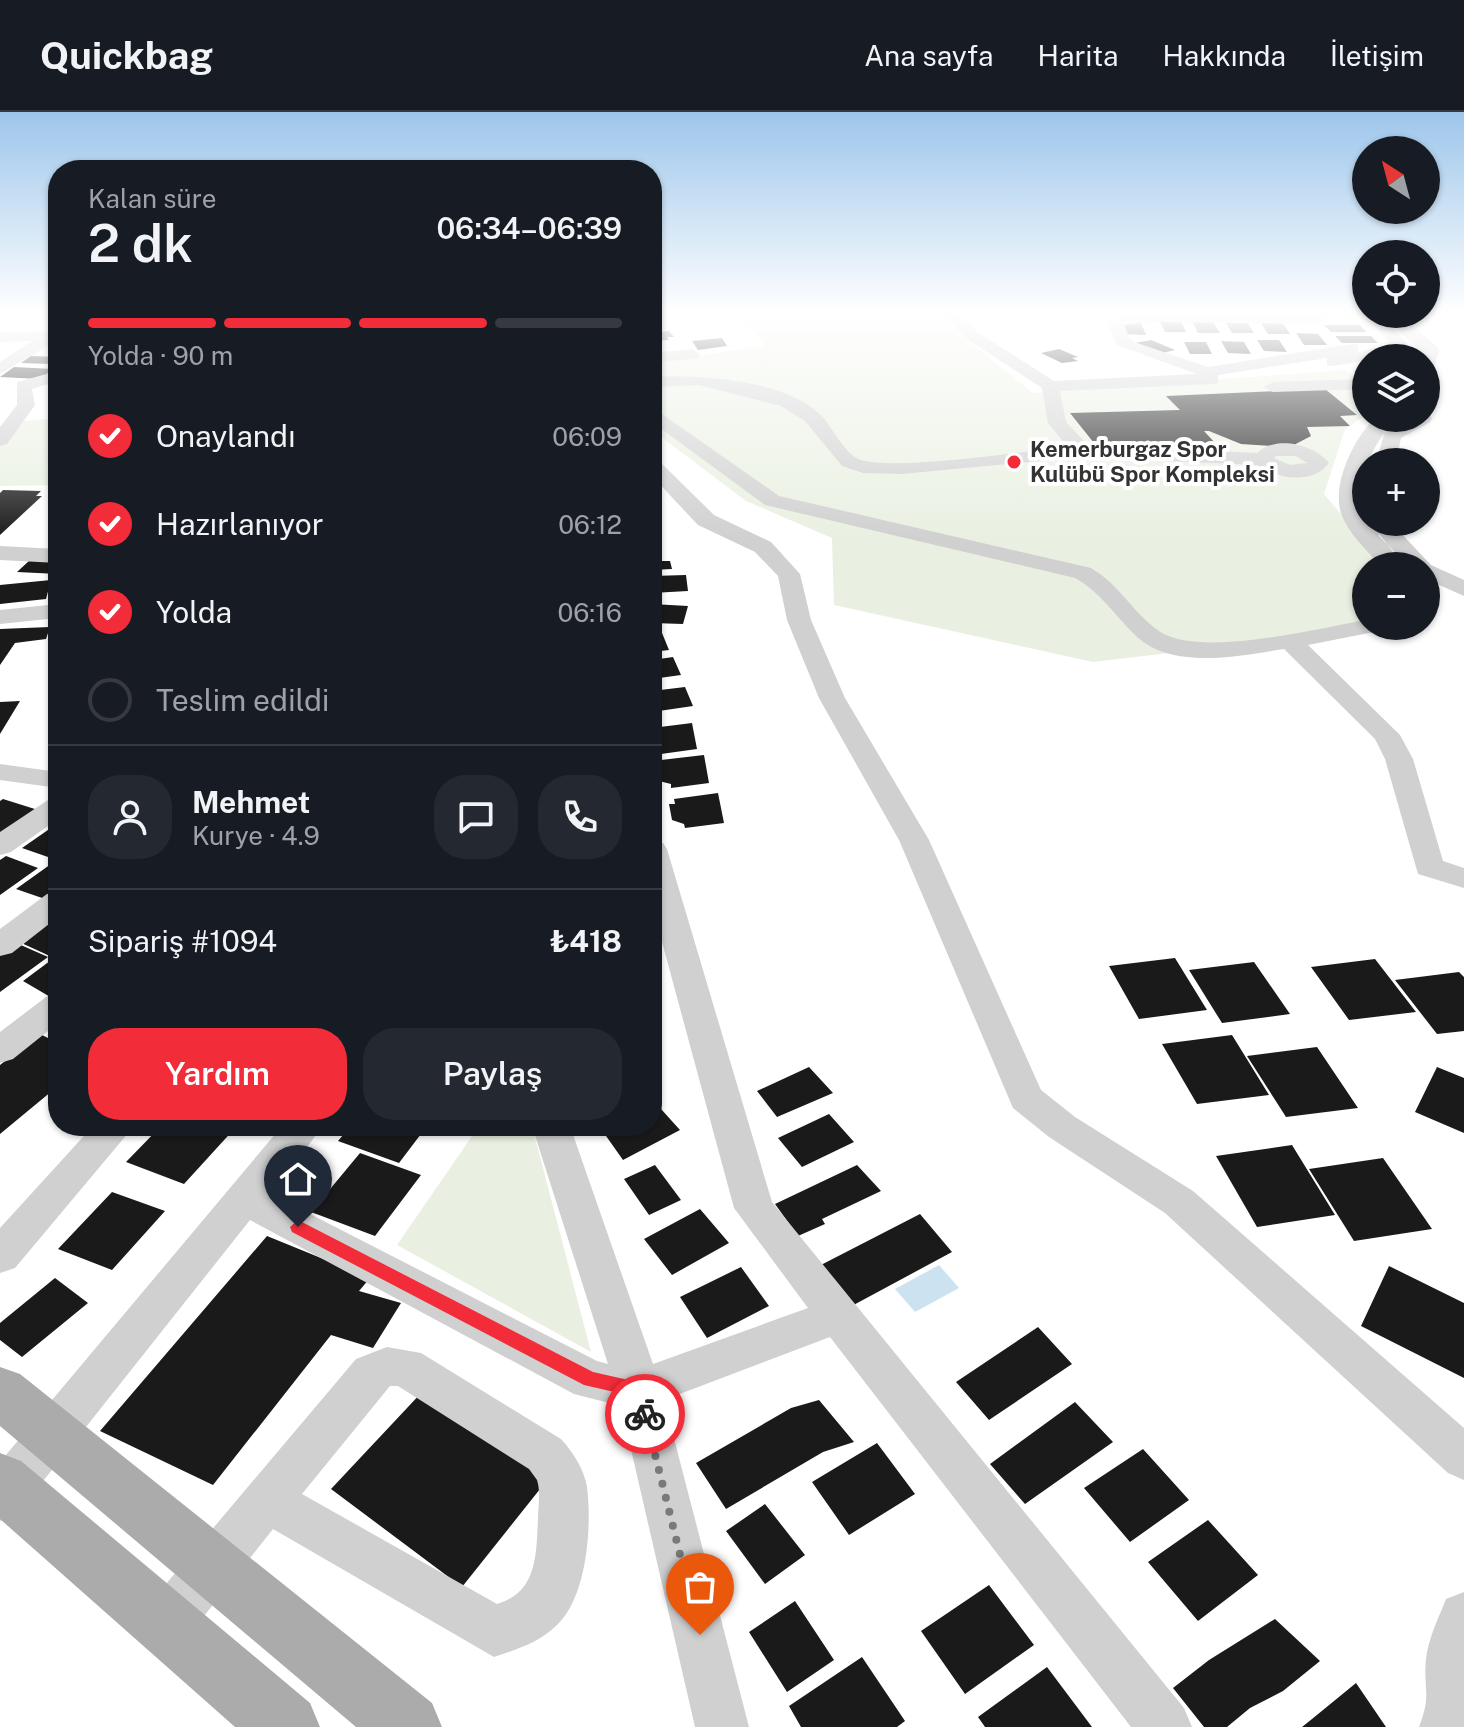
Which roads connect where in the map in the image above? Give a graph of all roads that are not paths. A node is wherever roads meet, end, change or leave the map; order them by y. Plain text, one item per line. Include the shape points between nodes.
1 (24, 389) edge
2 (745, 389) edge
3 (1051, 389) edge
4 (662, 420) edge
5 (0, 440) edge
6 (1082, 451) junction
7 (1352, 464) edge
8 (662, 475) edge
9 (1370, 536) edge
10 (1392, 536) edge
11 (1382, 552) edge
12 (1407, 552) edge
13 (48, 556) edge
14 (3, 558) edge
15 (1440, 577) edge
16 (1464, 589) edge
17 (48, 612) edge
18 (0, 617) edge
19 (1352, 629) edge
20 (1288, 640) junction
21 (0, 772) edge
22 (48, 779) edge
23 (48, 813) edge
24 (0, 846) edge
25 (1464, 878) edge
26 (662, 896) edge
27 (48, 909) edge
28 (0, 945) edge
29 (48, 1013) edge
30 (0, 1050) edge
31 (106, 1136) edge
32 (296, 1136) edge
33 (554, 1136) edge
34 (245, 1199) junction
35 (0, 1256) edge
36 (839, 1315) junction
37 (639, 1389) junction
38 (0, 1392) edge
39 (51, 1433) junction
40 (1464, 1458) edge
41 (3, 1489) edge
42 (266, 1499) junction
43 (213, 1564) junction
44 (1464, 1617) edge
45 (167, 1622) junction
46 (286, 1727) edge
47 (408, 1727) edge
48 (722, 1727) edge
49 (1165, 1727) edge
50 (1446, 1727) edge

1 - 5 street via 26,405
2 - 6 street via 787,402 812,417 849,462 863,467
3 - 6 street via 1057,423
4 - 20 street via 772,501 1083,573 1111,591 1162,643 1195,651
6 - 7 street via 1262,459 1265,453 1287,450
8 - 40 street via 706,520 763,547 789,574 799,620 832,698 914,840 1026,1098 1179,1202
9 - 11 street
10 - 12 street
13 - 14 street
15 - 16 street
17 - 18 street
19 - 20 street
20 - 25 street via 1386,735 1399,759 1429,867
21 - 22 street
23 - 24 street
26 - 36 street via 754,1208
27 - 28 street
29 - 30 street
31 - 35 street
32 - 34 street
33 - 37 street
34 - 37 street via 590,1380
34 - 39 street
36 - 37 street
36 - 49 street
37 - 48 street
38 - 39 main road
39 - 41 street
39 - 43 main road
41 - 45 main road
42 - 42 street via 372,1373 387,1366 405,1367 545,1454 557,1469 563,1487 560,1573 543,1604 519,1623 494,1631
42 - 43 street
43 - 45 street
43 - 47 main road
44 - 50 street via 1452,1658 1455,1703
45 - 46 main road

